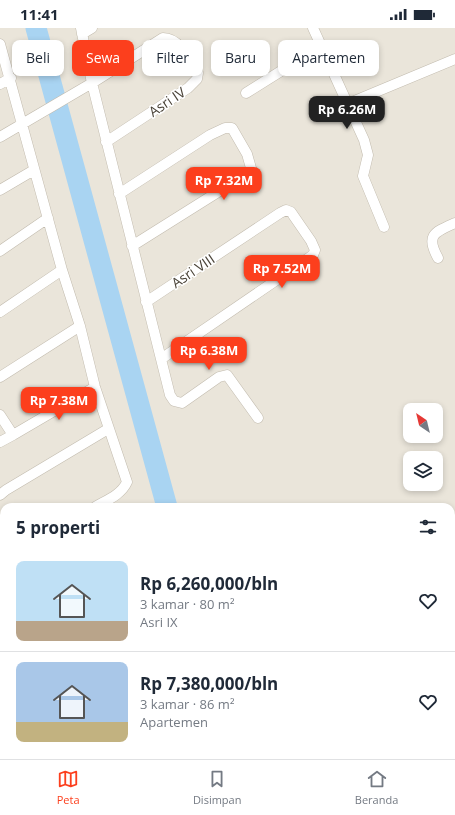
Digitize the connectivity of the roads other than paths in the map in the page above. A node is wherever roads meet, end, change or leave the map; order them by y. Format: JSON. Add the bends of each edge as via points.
{"nodes":[{"id":1,"x":92,"y":28,"type":"edge"},
{"id":2,"x":313,"y":28,"type":"edge"},
{"id":3,"x":81,"y":31,"type":"edge"},
{"id":4,"x":318,"y":40,"type":"edge"},
{"id":5,"x":0,"y":44,"type":"edge"},
{"id":6,"x":455,"y":59,"type":"edge"},
{"id":7,"x":278,"y":73,"type":"edge"},
{"id":8,"x":334,"y":76,"type":"edge"},
{"id":9,"x":10,"y":78,"type":"junction"},
{"id":10,"x":92,"y":83,"type":"junction"},
{"id":11,"x":0,"y":84,"type":"edge"},
{"id":12,"x":246,"y":93,"type":"dead end"},
{"id":13,"x":347,"y":104,"type":"junction"},
{"id":14,"x":21,"y":124,"type":"junction"},
{"id":15,"x":0,"y":137,"type":"edge"},
{"id":16,"x":106,"y":142,"type":"junction"},
{"id":17,"x":34,"y":170,"type":"junction"},
{"id":18,"x":0,"y":190,"type":"edge"},
{"id":19,"x":119,"y":194,"type":"junction"},
{"id":20,"x":48,"y":218,"type":"junction"},
{"id":21,"x":455,"y":223,"type":"edge"},
{"id":22,"x":384,"y":227,"type":"dead end"},
{"id":23,"x":132,"y":246,"type":"junction"},
{"id":24,"x":0,"y":251,"type":"edge"},
{"id":25,"x":438,"y":258,"type":"dead end"},
{"id":26,"x":62,"y":270,"type":"junction"},
{"id":27,"x":146,"y":302,"type":"junction"},
{"id":28,"x":0,"y":312,"type":"edge"},
{"id":29,"x":80,"y":326,"type":"junction"},
{"id":30,"x":160,"y":359,"type":"junction"},
{"id":31,"x":0,"y":377,"type":"edge"},
{"id":32,"x":95,"y":388,"type":"junction"},
{"id":33,"x":0,"y":415,"type":"edge"},
{"id":34,"x":258,"y":418,"type":"dead end"},
{"id":35,"x":108,"y":429,"type":"junction"},
{"id":36,"x":13,"y":435,"type":"junction"},
{"id":37,"x":0,"y":442,"type":"edge"},
{"id":38,"x":0,"y":495,"type":"edge"},
{"id":39,"x":103,"y":503,"type":"edge"}],
"edges":[{"from":1,"to":3,"type":"street"},
{"from":2,"to":4,"type":"street"},
{"from":3,"to":10,"type":"street"},
{"from":5,"to":9,"type":"street"},
{"from":6,"to":13,"type":"street"},
{"from":7,"to":12,"type":"street"},
{"from":8,"to":13,"type":"street"},
{"from":9,"to":11,"type":"street"},
{"from":9,"to":14,"type":"street"},
{"from":10,"to":14,"type":"street"},
{"from":10,"to":16,"type":"street"},
{"from":10,"to":16,"type":"street","name":"Asri IV","via":[[163,38],[177,42],[198,73],[197,79],[188,88]]},
{"from":13,"to":22,"type":"street","via":[[364,140],[368,155],[364,181]]},
{"from":14,"to":15,"type":"street"},
{"from":14,"to":17,"type":"street"},
{"from":16,"to":19,"type":"street"},
{"from":17,"to":18,"type":"street"},
{"from":17,"to":20,"type":"street"},
{"from":19,"to":23,"type":"street"},
{"from":19,"to":23,"type":"street","via":[[224,128],[232,128],[247,154],[251,168],[244,175]]},
{"from":20,"to":24,"type":"street"},
{"from":20,"to":26,"type":"street"},
{"from":21,"to":25,"type":"street","via":[[438,230],[432,236],[431,247]]},
{"from":23,"to":27,"type":"street"},
{"from":26,"to":28,"type":"street"},
{"from":26,"to":29,"type":"street"},
{"from":27,"to":30,"type":"street"},
{"from":27,"to":30,"type":"street","name":"Asri VIII","via":[[286,210],[291,212],[315,250],[313,255]]},
{"from":29,"to":31,"type":"street"},
{"from":29,"to":32,"type":"street"},
{"from":30,"to":34,"type":"street","via":[[174,401],[182,403],[219,377],[226,375]]},
{"from":32,"to":35,"type":"street"},
{"from":32,"to":36,"type":"street"},
{"from":33,"to":36,"type":"street"},
{"from":35,"to":38,"type":"street"},
{"from":35,"to":39,"type":"street","via":[[127,482],[124,489]]},
{"from":36,"to":37,"type":"street"}]}
